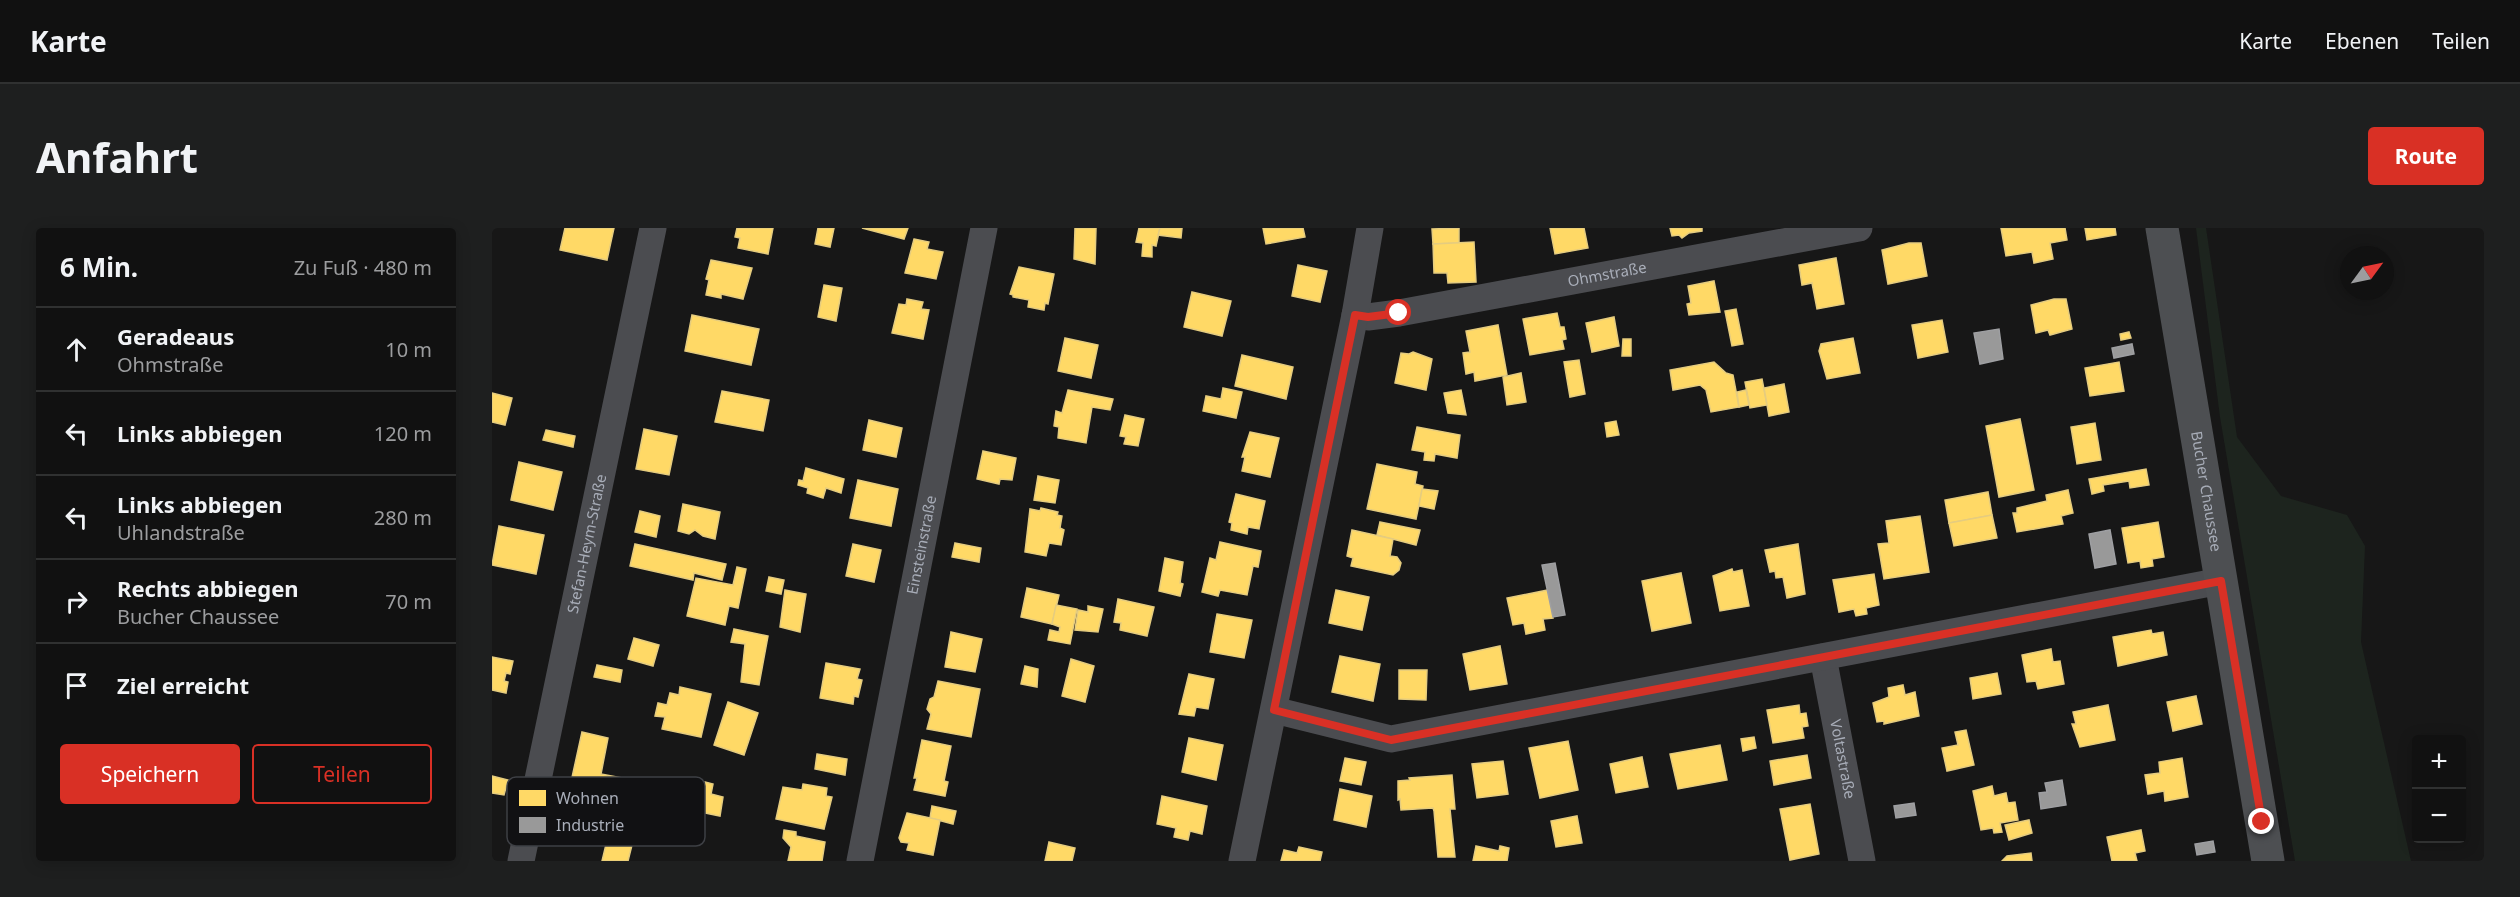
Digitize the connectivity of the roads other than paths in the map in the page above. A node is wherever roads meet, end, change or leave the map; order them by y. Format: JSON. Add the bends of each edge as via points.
{"nodes":[{"id":1,"x":654,"y":228,"type":"edge"},
{"id":2,"x":984,"y":228,"type":"edge"},
{"id":3,"x":1370,"y":228,"type":"edge"},
{"id":4,"x":1859,"y":228,"type":"edge"},
{"id":5,"x":2162,"y":228,"type":"edge"},
{"id":6,"x":1355,"y":315,"type":"junction"},
{"id":7,"x":2221,"y":581,"type":"junction"},
{"id":8,"x":1823,"y":657,"type":"junction"},
{"id":9,"x":1274,"y":710,"type":"junction"},
{"id":10,"x":539,"y":777,"type":"edge"},
{"id":11,"x":524,"y":846,"type":"edge"},
{"id":12,"x":521,"y":861,"type":"edge"},
{"id":13,"x":860,"y":861,"type":"edge"},
{"id":14,"x":1242,"y":861,"type":"edge"},
{"id":15,"x":1862,"y":861,"type":"edge"},
{"id":16,"x":2268,"y":861,"type":"edge"}],
"edges":[{"from":1,"to":10,"type":"street","name":"Stefan-Heym-Straße"},
{"from":2,"to":13,"type":"street","name":"Einsteinstraße"},
{"from":3,"to":6,"type":"street"},
{"from":4,"to":6,"type":"street","name":"Ohmstraße","via":[[1399,313]]},
{"from":5,"to":7,"type":"main road","name":"Bucher Chaussee"},
{"from":6,"to":9,"type":"street"},
{"from":7,"to":8,"type":"street"},
{"from":7,"to":16,"type":"main road","name":"Bucher Chaussee"},
{"from":8,"to":9,"type":"street","via":[[1391,740]]},
{"from":8,"to":15,"type":"street","name":"Voltastraße"},
{"from":9,"to":14,"type":"street"},
{"from":11,"to":12,"type":"street","name":"Stefan-Heym-Straße"}]}
